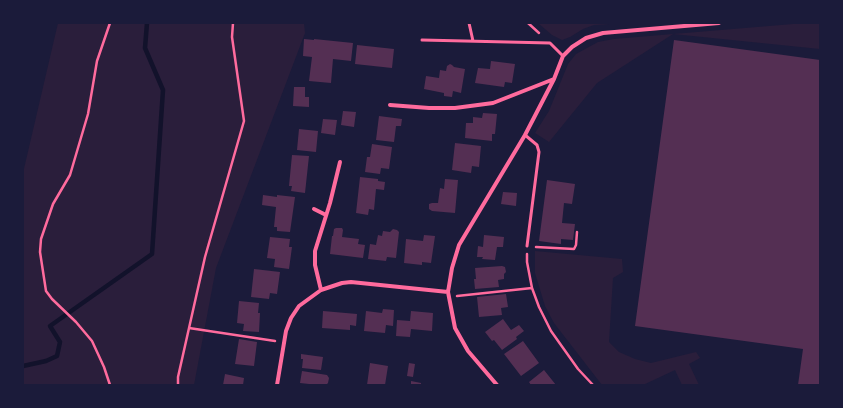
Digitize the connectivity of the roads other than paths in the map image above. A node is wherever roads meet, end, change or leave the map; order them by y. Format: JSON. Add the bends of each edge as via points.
{"nodes":[{"id":1,"x":469,"y":23,"type":"edge"},
{"id":2,"x":661,"y":23,"type":"edge"},
{"id":3,"x":719,"y":23,"type":"edge"},
{"id":4,"x":662,"y":28,"type":"junction"},
{"id":5,"x":422,"y":40,"type":"dead end"},
{"id":6,"x":472,"y":41,"type":"junction"},
{"id":7,"x":564,"y":56,"type":"junction"},
{"id":8,"x":554,"y":79,"type":"junction"},
{"id":9,"x":390,"y":105,"type":"dead end"},
{"id":10,"x":525,"y":135,"type":"junction"},
{"id":11,"x":340,"y":162,"type":"dead end"},
{"id":12,"x":314,"y":209,"type":"dead end"},
{"id":13,"x":326,"y":215,"type":"junction"},
{"id":14,"x":527,"y":246,"type":"road end"},
{"id":15,"x":321,"y":290,"type":"junction"},
{"id":16,"x":448,"y":295,"type":"junction"},
{"id":17,"x":277,"y":385,"type":"edge"},
{"id":18,"x":496,"y":385,"type":"edge"}],
"edges":[{"from":1,"to":6,"type":"lane"},
{"from":2,"to":4,"type":"lane"},
{"from":3,"to":4,"type":"street"},
{"from":4,"to":7,"type":"street","via":[[603,33],[586,38]]},
{"from":5,"to":6,"type":"lane"},
{"from":6,"to":7,"type":"lane","via":[[550,43]]},
{"from":7,"to":8,"type":"street"},
{"from":8,"to":9,"type":"street","via":[[493,103],[455,108]]},
{"from":8,"to":10,"type":"street"},
{"from":10,"to":14,"type":"lane","via":[[538,145],[539,152]]},
{"from":10,"to":16,"type":"street","via":[[459,246],[452,268]]},
{"from":11,"to":13,"type":"street"},
{"from":12,"to":13,"type":"street"},
{"from":13,"to":15,"type":"street","via":[[315,251],[315,265]]},
{"from":15,"to":16,"type":"street","via":[[351,282]]},
{"from":15,"to":17,"type":"street","via":[[299,306],[291,318],[283,342]]},
{"from":16,"to":18,"type":"street","via":[[455,328],[468,351]]}]}
